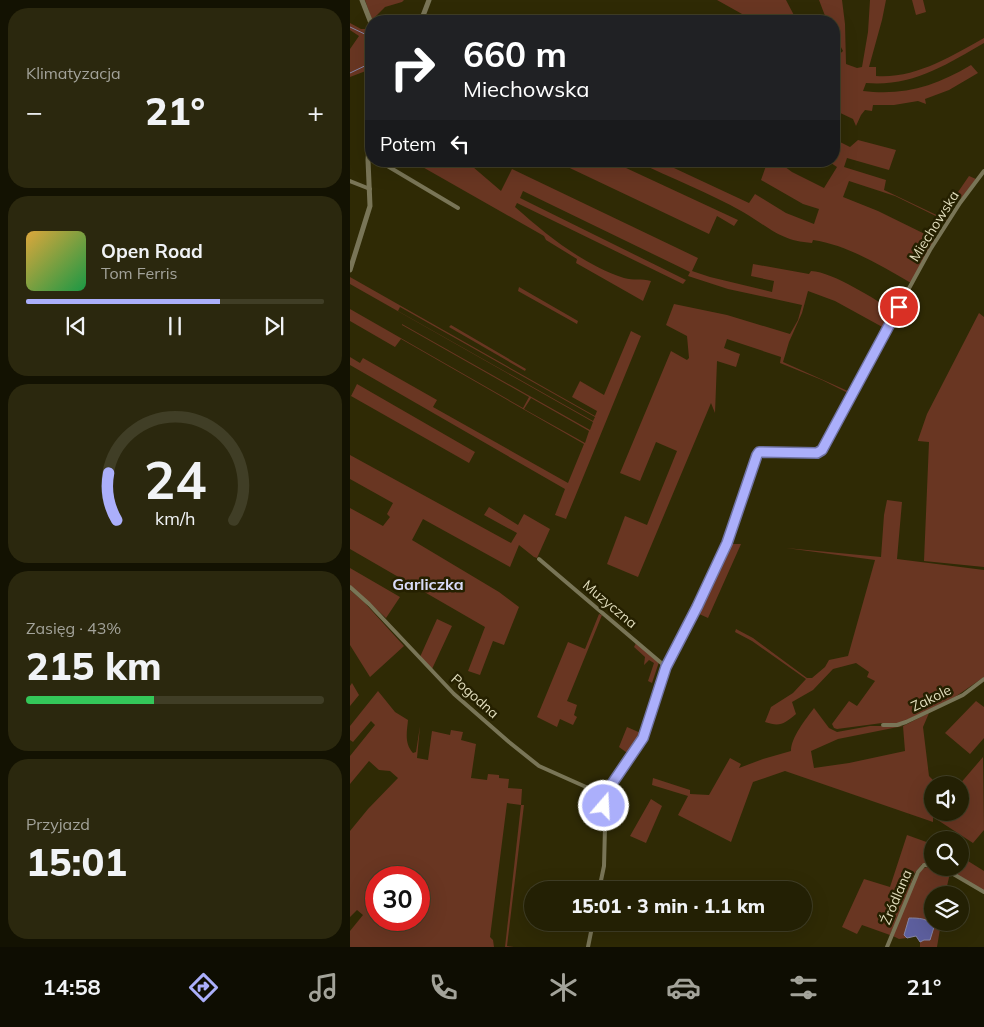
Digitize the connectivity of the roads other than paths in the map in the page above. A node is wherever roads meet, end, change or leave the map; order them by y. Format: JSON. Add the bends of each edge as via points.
{"nodes":[{"id":1,"x":362,"y":0,"type":"edge"},
{"id":2,"x":429,"y":0,"type":"edge"},
{"id":3,"x":368,"y":15,"type":"edge"},
{"id":4,"x":423,"y":15,"type":"edge"},
{"id":5,"x":370,"y":167,"type":"edge"},
{"id":6,"x":389,"y":167,"type":"edge"},
{"id":7,"x":984,"y":171,"type":"edge"},
{"id":8,"x":350,"y":181,"type":"edge"},
{"id":9,"x":370,"y":189,"type":"junction"},
{"id":10,"x":458,"y":208,"type":"dead end"},
{"id":11,"x":350,"y":270,"type":"edge"},
{"id":12,"x":539,"y":559,"type":"dead end"},
{"id":13,"x":350,"y":587,"type":"edge"},
{"id":14,"x":666,"y":667,"type":"junction"},
{"id":15,"x":984,"y":679,"type":"edge"},
{"id":16,"x":883,"y":725,"type":"dead end"},
{"id":17,"x":603,"y":797,"type":"junction"},
{"id":18,"x":924,"y":865,"type":"edge"},
{"id":19,"x":957,"y":876,"type":"edge"},
{"id":20,"x":601,"y":881,"type":"edge"},
{"id":21,"x":984,"y":892,"type":"edge"},
{"id":22,"x":591,"y":931,"type":"edge"},
{"id":23,"x":588,"y":947,"type":"edge"},
{"id":24,"x":887,"y":947,"type":"edge"}],
"edges":[{"from":1,"to":3,"type":"street"},
{"from":2,"to":4,"type":"street"},
{"from":5,"to":9,"type":"street"},
{"from":6,"to":10,"type":"street"},
{"from":7,"to":14,"type":"street","name":"Miechowska","via":[[930,250],[824,447],[817,453],[759,452],[727,543]]},
{"from":8,"to":9,"type":"street"},
{"from":9,"to":11,"type":"street","via":[[368,216]]},
{"from":12,"to":14,"type":"street","name":"Muzyczna"},
{"from":13,"to":17,"type":"street","name":"Pogodna","via":[[446,686],[509,742],[539,766]]},
{"from":14,"to":17,"type":"street","via":[[643,738]]},
{"from":15,"to":16,"type":"street","name":"Zakole","via":[[963,695],[906,722]]},
{"from":17,"to":20,"type":"street","via":[[605,827]]},
{"from":18,"to":24,"type":"street","name":"Źródlana","via":[[915,878]]},
{"from":19,"to":21,"type":"street"},
{"from":22,"to":23,"type":"street"}]}
